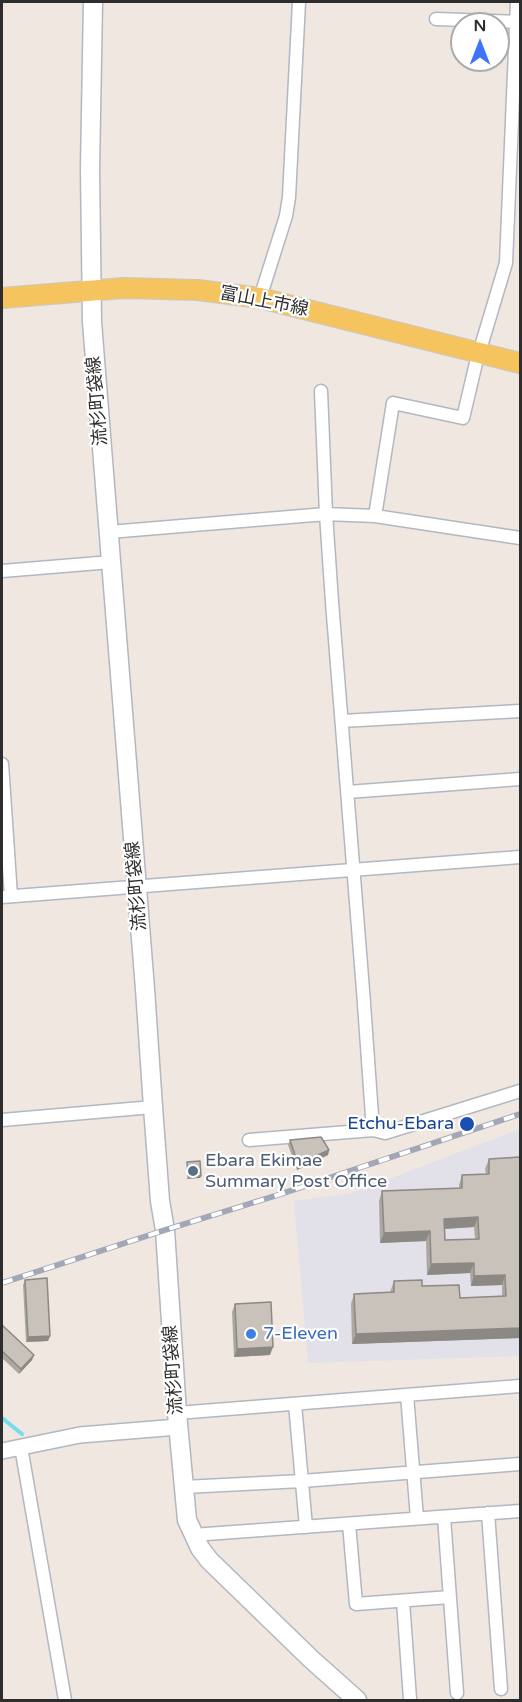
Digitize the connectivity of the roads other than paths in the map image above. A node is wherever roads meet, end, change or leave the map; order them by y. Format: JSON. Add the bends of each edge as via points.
{"nodes":[{"id":1,"x":93,"y":2,"type":"edge"},
{"id":2,"x":299,"y":2,"type":"edge"},
{"id":3,"x":517,"y":2,"type":"edge"},
{"id":4,"x":436,"y":19,"type":"dead end"},
{"id":5,"x":518,"y":22,"type":"edge"},
{"id":6,"x":518,"y":55,"type":"edge"},
{"id":7,"x":91,"y":290,"type":"junction"},
{"id":8,"x":2,"y":298,"type":"edge"},
{"id":9,"x":260,"y":298,"type":"junction"},
{"id":10,"x":480,"y":352,"type":"junction"},
{"id":11,"x":520,"y":363,"type":"edge"},
{"id":12,"x":321,"y":391,"type":"dead end"},
{"id":13,"x":326,"y":514,"type":"junction"},
{"id":14,"x":375,"y":516,"type":"junction"},
{"id":15,"x":109,"y":532,"type":"junction"},
{"id":16,"x":520,"y":538,"type":"edge"},
{"id":17,"x":111,"y":562,"type":"junction"},
{"id":18,"x":2,"y":571,"type":"edge"},
{"id":19,"x":520,"y":711,"type":"edge"},
{"id":20,"x":342,"y":722,"type":"junction"},
{"id":21,"x":2,"y":764,"type":"edge"},
{"id":22,"x":520,"y":779,"type":"edge"},
{"id":23,"x":348,"y":792,"type":"junction"},
{"id":24,"x":520,"y":857,"type":"edge"},
{"id":25,"x":354,"y":871,"type":"junction"},
{"id":26,"x":137,"y":887,"type":"junction"},
{"id":27,"x":6,"y":897,"type":"edge"},
{"id":28,"x":520,"y":1091,"type":"edge"},
{"id":29,"x":153,"y":1107,"type":"junction"},
{"id":30,"x":2,"y":1120,"type":"edge"},
{"id":31,"x":373,"y":1130,"type":"junction"},
{"id":32,"x":249,"y":1140,"type":"dead end"},
{"id":33,"x":520,"y":1386,"type":"edge"},
{"id":34,"x":520,"y":1393,"type":"edge"},
{"id":35,"x":407,"y":1395,"type":"junction"},
{"id":36,"x":295,"y":1404,"type":"junction"},
{"id":37,"x":178,"y":1420,"type":"junction"},
{"id":38,"x":21,"y":1447,"type":"junction"},
{"id":39,"x":2,"y":1451,"type":"edge"},
{"id":40,"x":520,"y":1464,"type":"edge"},
{"id":41,"x":413,"y":1472,"type":"junction"},
{"id":42,"x":302,"y":1481,"type":"junction"},
{"id":43,"x":184,"y":1487,"type":"junction"},
{"id":44,"x":520,"y":1511,"type":"edge"},
{"id":45,"x":488,"y":1513,"type":"junction"},
{"id":46,"x":444,"y":1517,"type":"junction"},
{"id":47,"x":417,"y":1518,"type":"junction"},
{"id":48,"x":349,"y":1524,"type":"junction"},
{"id":49,"x":306,"y":1527,"type":"junction"},
{"id":50,"x":193,"y":1535,"type":"junction"},
{"id":51,"x":450,"y":1597,"type":"junction"},
{"id":52,"x":403,"y":1601,"type":"junction"},
{"id":53,"x":501,"y":1689,"type":"dead end"},
{"id":54,"x":457,"y":1693,"type":"dead end"},
{"id":55,"x":410,"y":1699,"type":"dead end"},
{"id":56,"x":65,"y":1701,"type":"edge"},
{"id":57,"x":357,"y":1701,"type":"edge"}],
"edges":[{"from":1,"to":7,"type":"main road","name":"流杉町袋線"},
{"from":2,"to":9,"type":"street","via":[[290,197]]},
{"from":3,"to":5,"type":"street"},
{"from":4,"to":5,"type":"street"},
{"from":5,"to":6,"type":"street"},
{"from":6,"to":10,"type":"street","via":[[506,263]]},
{"from":7,"to":8,"type":"main road","name":"富山上市線"},
{"from":7,"to":9,"type":"main road","name":"富山上市線","via":[[198,290]]},
{"from":7,"to":15,"type":"main road","name":"流杉町袋線"},
{"from":9,"to":10,"type":"main road","name":"富山上市線"},
{"from":10,"to":11,"type":"main road","name":"富山上市線"},
{"from":10,"to":14,"type":"street","via":[[463,418],[393,403]]},
{"from":12,"to":13,"type":"street"},
{"from":13,"to":14,"type":"street"},
{"from":13,"to":15,"type":"street"},
{"from":13,"to":20,"type":"street"},
{"from":14,"to":16,"type":"street"},
{"from":15,"to":17,"type":"main road","name":"流杉町袋線"},
{"from":17,"to":18,"type":"street"},
{"from":17,"to":26,"type":"main road","name":"流杉町袋線"},
{"from":19,"to":20,"type":"street"},
{"from":20,"to":23,"type":"street"},
{"from":21,"to":27,"type":"street"},
{"from":22,"to":23,"type":"street"},
{"from":23,"to":25,"type":"street"},
{"from":24,"to":25,"type":"street"},
{"from":25,"to":26,"type":"street"},
{"from":25,"to":31,"type":"street"},
{"from":26,"to":27,"type":"street"},
{"from":26,"to":29,"type":"main road","name":"流杉町袋線"},
{"from":28,"to":31,"type":"street","via":[[385,1133]]},
{"from":29,"to":30,"type":"street"},
{"from":29,"to":37,"type":"main road","name":"流杉町袋線"},
{"from":31,"to":32,"type":"street"},
{"from":33,"to":34,"type":"street"},
{"from":33,"to":35,"type":"street"},
{"from":35,"to":36,"type":"street"},
{"from":35,"to":41,"type":"street"},
{"from":36,"to":37,"type":"street"},
{"from":36,"to":42,"type":"street"},
{"from":37,"to":38,"type":"street"},
{"from":37,"to":43,"type":"main road","name":"流杉町袋線"},
{"from":38,"to":39,"type":"street"},
{"from":38,"to":56,"type":"street"},
{"from":40,"to":41,"type":"street"},
{"from":41,"to":42,"type":"street"},
{"from":41,"to":47,"type":"street"},
{"from":42,"to":43,"type":"street"},
{"from":42,"to":49,"type":"street"},
{"from":43,"to":50,"type":"main road","name":"流杉町袋線","via":[[187,1520]]},
{"from":44,"to":45,"type":"street"},
{"from":45,"to":46,"type":"street"},
{"from":45,"to":53,"type":"street"},
{"from":46,"to":47,"type":"street"},
{"from":46,"to":51,"type":"street"},
{"from":47,"to":48,"type":"street"},
{"from":48,"to":49,"type":"street"},
{"from":48,"to":52,"type":"street","via":[[356,1604]]},
{"from":49,"to":50,"type":"street"},
{"from":50,"to":57,"type":"main road","name":"流杉町袋線","via":[[209,1560]]},
{"from":51,"to":52,"type":"street"},
{"from":51,"to":54,"type":"street"},
{"from":52,"to":55,"type":"street"}]}
